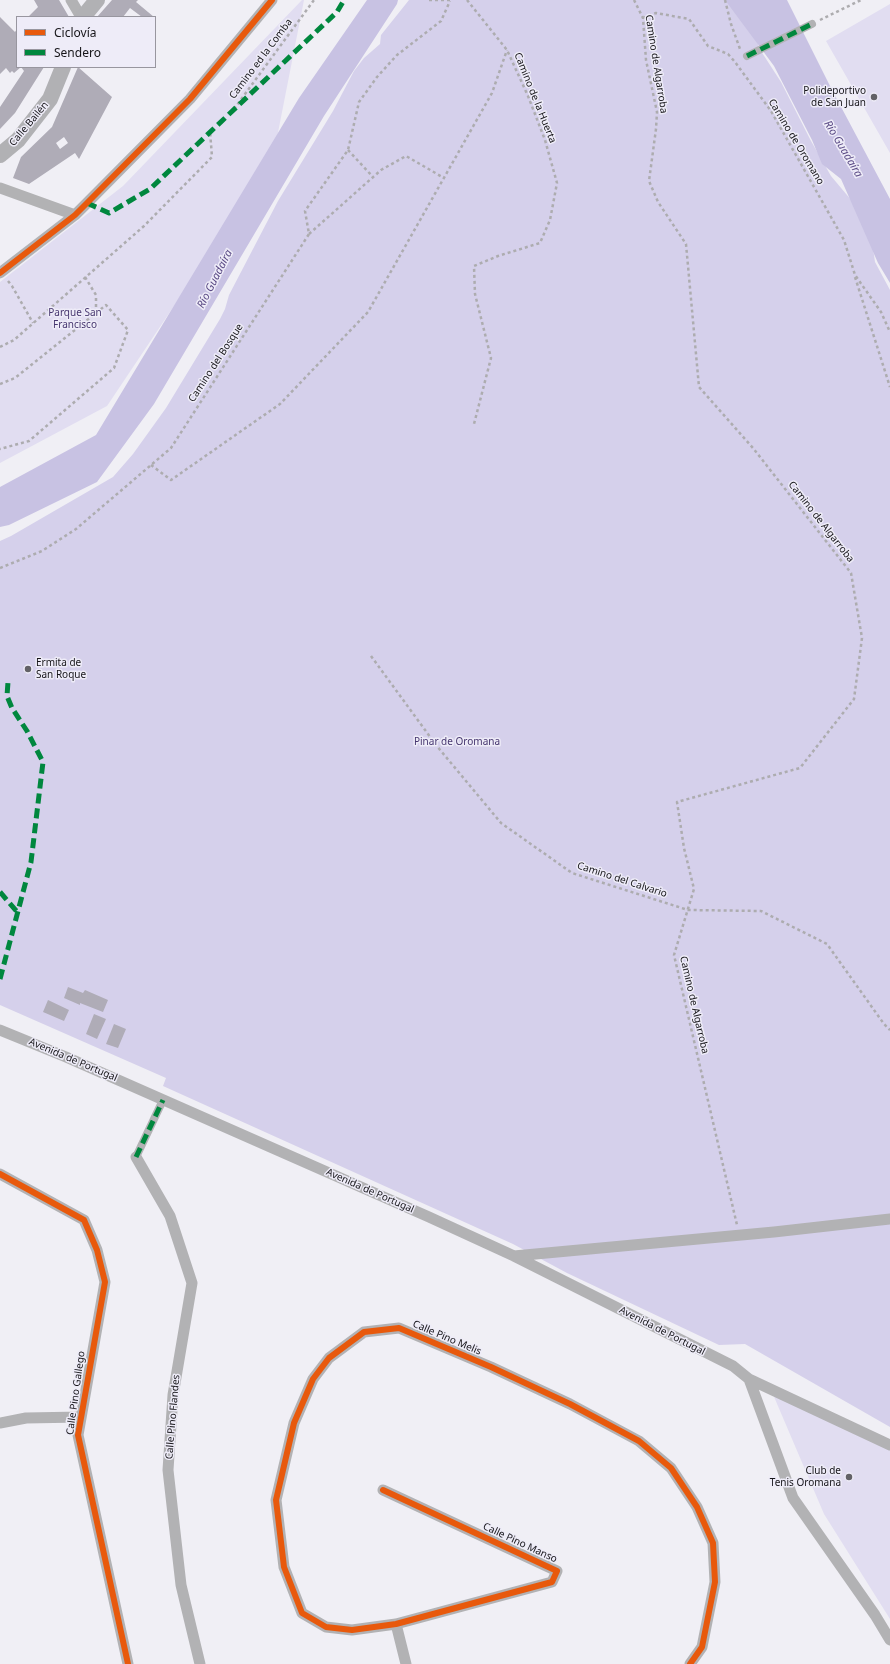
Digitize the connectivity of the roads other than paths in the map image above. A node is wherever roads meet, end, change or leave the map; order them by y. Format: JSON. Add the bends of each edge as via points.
{"nodes":[{"id":1,"x":72,"y":0,"type":"edge"},
{"id":2,"x":97,"y":0,"type":"edge"},
{"id":3,"x":272,"y":0,"type":"edge"},
{"id":4,"x":81,"y":16,"type":"edge"},
{"id":5,"x":83,"y":16,"type":"edge"},
{"id":6,"x":812,"y":24,"type":"road end"},
{"id":7,"x":744,"y":54,"type":"road end"},
{"id":8,"x":63,"y":68,"type":"edge"},
{"id":9,"x":0,"y":155,"type":"edge"},
{"id":10,"x":0,"y":188,"type":"edge"},
{"id":11,"x":75,"y":215,"type":"junction"},
{"id":12,"x":0,"y":274,"type":"edge"},
{"id":13,"x":0,"y":1030,"type":"edge"},
{"id":14,"x":163,"y":1100,"type":"junction"},
{"id":15,"x":136,"y":1157,"type":"joint"},
{"id":16,"x":0,"y":1174,"type":"edge"},
{"id":17,"x":890,"y":1219,"type":"edge"},
{"id":18,"x":514,"y":1256,"type":"junction"},
{"id":19,"x":750,"y":1379,"type":"junction"},
{"id":20,"x":81,"y":1417,"type":"junction"},
{"id":21,"x":0,"y":1423,"type":"edge"},
{"id":22,"x":890,"y":1445,"type":"edge"},
{"id":23,"x":383,"y":1490,"type":"dead end"},
{"id":24,"x":396,"y":1624,"type":"junction"},
{"id":25,"x":890,"y":1640,"type":"edge"},
{"id":26,"x":128,"y":1664,"type":"edge"},
{"id":27,"x":200,"y":1664,"type":"edge"},
{"id":28,"x":406,"y":1664,"type":"edge"},
{"id":29,"x":690,"y":1664,"type":"edge"}],
"edges":[{"from":1,"to":4,"type":"street"},
{"from":2,"to":5,"type":"main road"},
{"from":3,"to":11,"type":"street","via":[[190,99]]},
{"from":6,"to":7,"type":"street"},
{"from":8,"to":9,"type":"main road","name":"Calle Bailén","via":[[50,99],[18,140]]},
{"from":10,"to":11,"type":"street"},
{"from":11,"to":12,"type":"street"},
{"from":13,"to":14,"type":"street","name":"Avenida de Portugal"},
{"from":14,"to":15,"type":"street"},
{"from":14,"to":18,"type":"street","name":"Avenida de Portugal"},
{"from":15,"to":27,"type":"street","name":"Calle Pino Flandes","via":[[170,1216],[192,1283],[173,1395],[168,1470],[181,1585]]},
{"from":16,"to":20,"type":"street","name":"Calle Pino Gallego","via":[[84,1220],[97,1250],[105,1282]]},
{"from":17,"to":18,"type":"street"},
{"from":18,"to":19,"type":"street","name":"Avenida de Portugal","via":[[733,1366]]},
{"from":19,"to":22,"type":"street","name":"Avenida de Portugal"},
{"from":19,"to":25,"type":"street","via":[[793,1498]]},
{"from":20,"to":21,"type":"street","via":[[26,1418]]},
{"from":20,"to":26,"type":"street","name":"Calle Pino Gallego","via":[[78,1436]]},
{"from":23,"to":24,"type":"street","name":"Calle Pino Manso","via":[[557,1571],[552,1582]]},
{"from":24,"to":28,"type":"street"},
{"from":24,"to":29,"type":"street","name":"Calle Pino Melis","via":[[352,1630],[326,1627],[302,1613],[284,1567],[276,1500],[294,1423],[313,1379],[329,1358],[364,1332],[399,1328],[570,1404],[639,1441],[671,1468],[697,1507],[713,1542],[715,1582],[702,1647]]}]}
